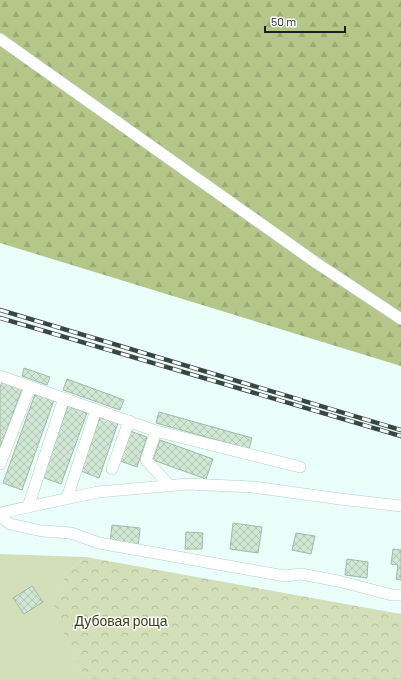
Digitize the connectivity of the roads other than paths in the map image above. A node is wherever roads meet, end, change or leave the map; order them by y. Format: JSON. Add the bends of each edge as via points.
{"nodes":[{"id":1,"x":0,"y":39,"type":"edge"},
{"id":2,"x":401,"y":320,"type":"edge"},
{"id":3,"x":0,"y":376,"type":"edge"},
{"id":4,"x":30,"y":387,"type":"junction"},
{"id":5,"x":64,"y":398,"type":"junction"},
{"id":6,"x":96,"y":410,"type":"junction"},
{"id":7,"x":129,"y":421,"type":"junction"},
{"id":8,"x":156,"y":431,"type":"junction"},
{"id":9,"x":0,"y":464,"type":"edge"},
{"id":10,"x":300,"y":467,"type":"dead end"},
{"id":11,"x":112,"y":469,"type":"dead end"},
{"id":12,"x":170,"y":486,"type":"junction"},
{"id":13,"x":67,"y":498,"type":"junction"},
{"id":14,"x":401,"y":506,"type":"edge"},
{"id":15,"x":28,"y":507,"type":"junction"},
{"id":16,"x":0,"y":513,"type":"edge"},
{"id":17,"x":0,"y":516,"type":"edge"},
{"id":18,"x":401,"y":595,"type":"edge"}],
"edges":[{"from":1,"to":2,"type":"street"},
{"from":3,"to":4,"type":"street"},
{"from":4,"to":5,"type":"street"},
{"from":4,"to":9,"type":"street"},
{"from":5,"to":6,"type":"street"},
{"from":5,"to":15,"type":"street"},
{"from":6,"to":7,"type":"street"},
{"from":6,"to":13,"type":"street"},
{"from":7,"to":8,"type":"street"},
{"from":7,"to":11,"type":"street"},
{"from":8,"to":10,"type":"street"},
{"from":8,"to":12,"type":"street","via":[[146,460]]},
{"from":12,"to":13,"type":"street","via":[[98,492]]},
{"from":12,"to":14,"type":"street","via":[[253,486]]},
{"from":13,"to":15,"type":"street"},
{"from":15,"to":16,"type":"street"},
{"from":17,"to":18,"type":"street","via":[[10,524],[71,533],[99,543],[285,576],[300,574]]}]}
